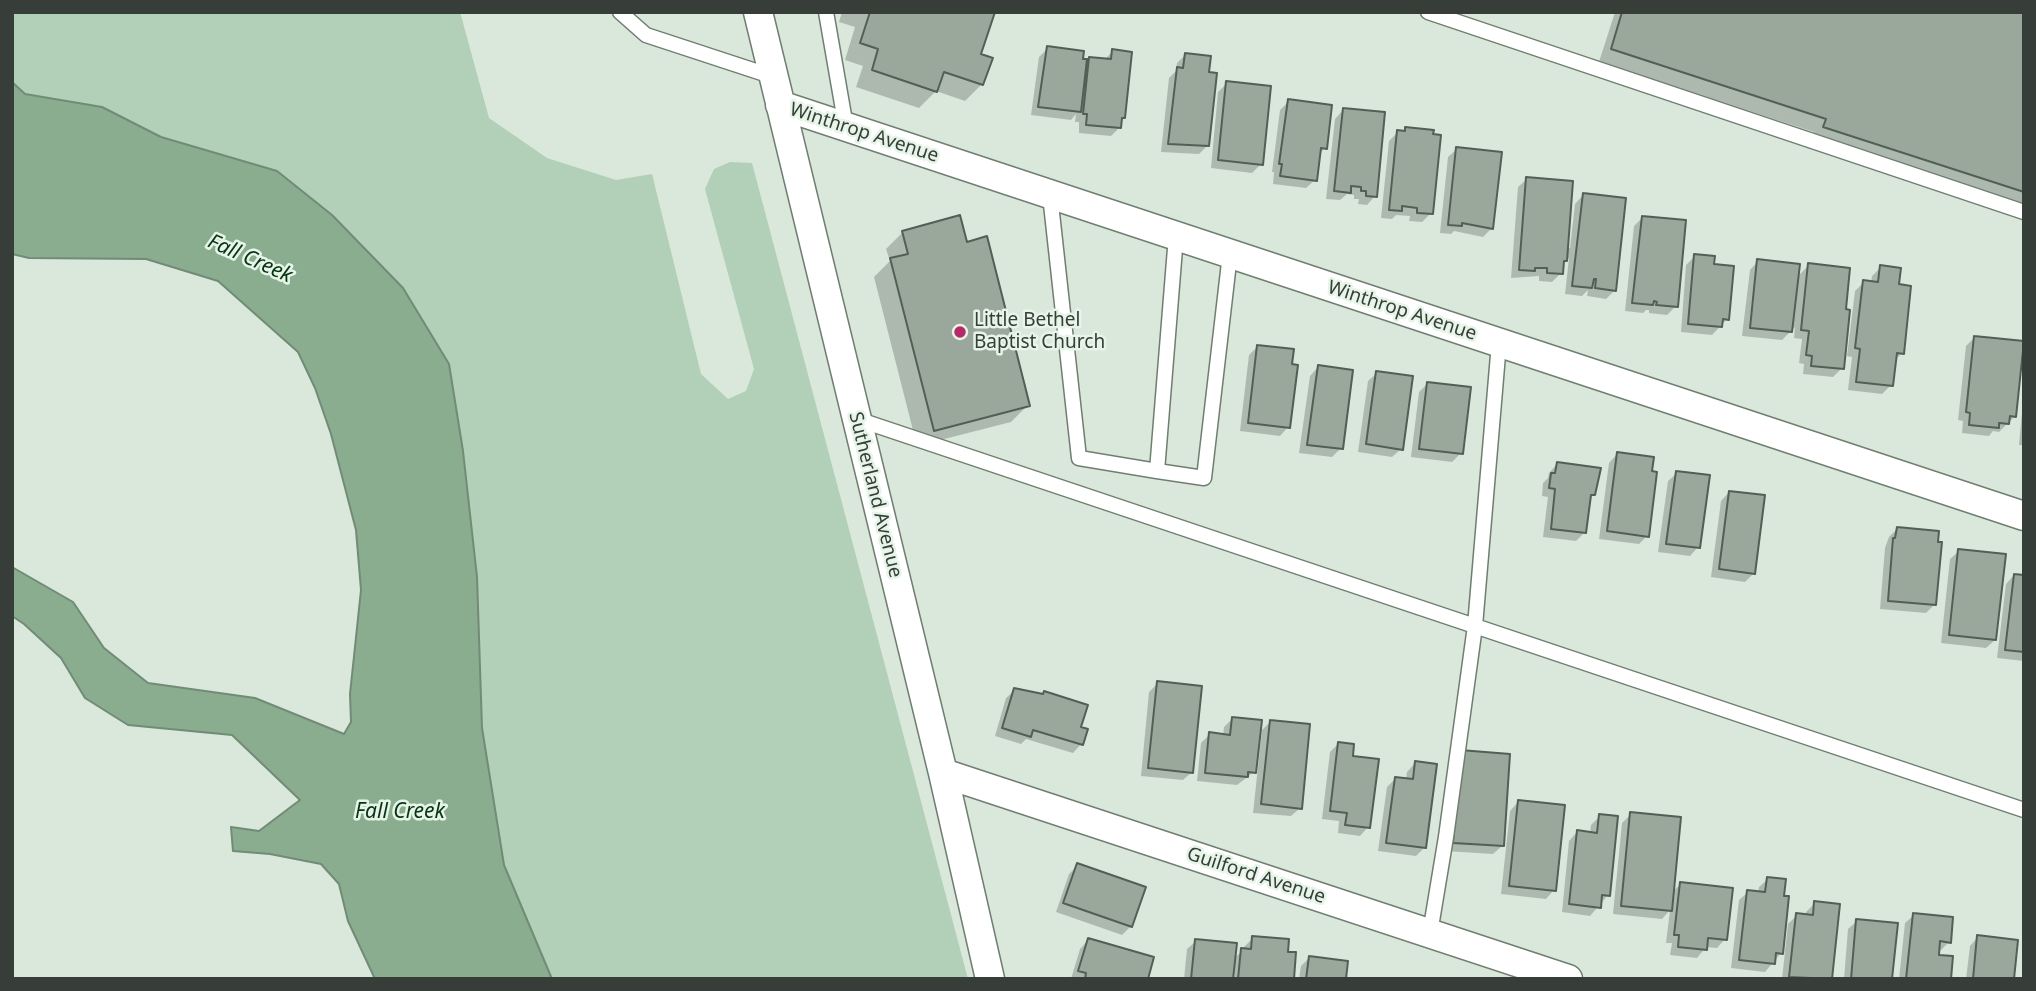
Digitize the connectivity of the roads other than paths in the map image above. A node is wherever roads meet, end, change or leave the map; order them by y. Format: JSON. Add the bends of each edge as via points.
{"nodes":[{"id":1,"x":620,"y":12,"type":"edge"},
{"id":2,"x":758,"y":12,"type":"edge"},
{"id":3,"x":826,"y":12,"type":"edge"},
{"id":4,"x":1428,"y":12,"type":"edge"},
{"id":5,"x":774,"y":77,"type":"junction"},
{"id":6,"x":780,"y":105,"type":"junction"},
{"id":7,"x":846,"y":127,"type":"junction"},
{"id":8,"x":1050,"y":195,"type":"junction"},
{"id":9,"x":2024,"y":212,"type":"edge"},
{"id":10,"x":1176,"y":236,"type":"junction"},
{"id":11,"x":1230,"y":254,"type":"junction"},
{"id":12,"x":1499,"y":343,"type":"junction"},
{"id":13,"x":856,"y":418,"type":"junction"},
{"id":14,"x":1157,"y":471,"type":"junction"},
{"id":15,"x":2024,"y":516,"type":"edge"},
{"id":16,"x":1475,"y":626,"type":"junction"},
{"id":17,"x":943,"y":773,"type":"junction"},
{"id":18,"x":2024,"y":810,"type":"edge"},
{"id":19,"x":1430,"y":933,"type":"junction"},
{"id":20,"x":990,"y":979,"type":"edge"},
{"id":21,"x":1568,"y":979,"type":"edge"}],
"edges":[{"from":1,"to":5,"type":"lane","via":[[646,34]]},
{"from":2,"to":5,"type":"street","name":"Sutherland Avenue"},
{"from":3,"to":7,"type":"lane"},
{"from":4,"to":9,"type":"lane"},
{"from":5,"to":6,"type":"street","name":"Sutherland Avenue"},
{"from":6,"to":7,"type":"street","name":"Winthrop Avenue"},
{"from":6,"to":13,"type":"street","name":"Sutherland Avenue"},
{"from":7,"to":8,"type":"street","name":"Winthrop Avenue"},
{"from":8,"to":10,"type":"street","name":"Winthrop Avenue"},
{"from":8,"to":14,"type":"lane","via":[[1079,458]]},
{"from":10,"to":11,"type":"street","name":"Winthrop Avenue"},
{"from":10,"to":14,"type":"lane"},
{"from":11,"to":12,"type":"street","name":"Winthrop Avenue"},
{"from":11,"to":14,"type":"lane","via":[[1205,478]]},
{"from":12,"to":15,"type":"street","name":"Winthrop Avenue"},
{"from":12,"to":16,"type":"lane"},
{"from":13,"to":16,"type":"lane"},
{"from":13,"to":17,"type":"street","name":"Sutherland Avenue"},
{"from":16,"to":18,"type":"lane"},
{"from":16,"to":19,"type":"lane"},
{"from":17,"to":19,"type":"street","name":"Guilford Avenue"},
{"from":17,"to":20,"type":"street","name":"Sutherland Avenue"},
{"from":19,"to":21,"type":"street","name":"Guilford Avenue"}]}
